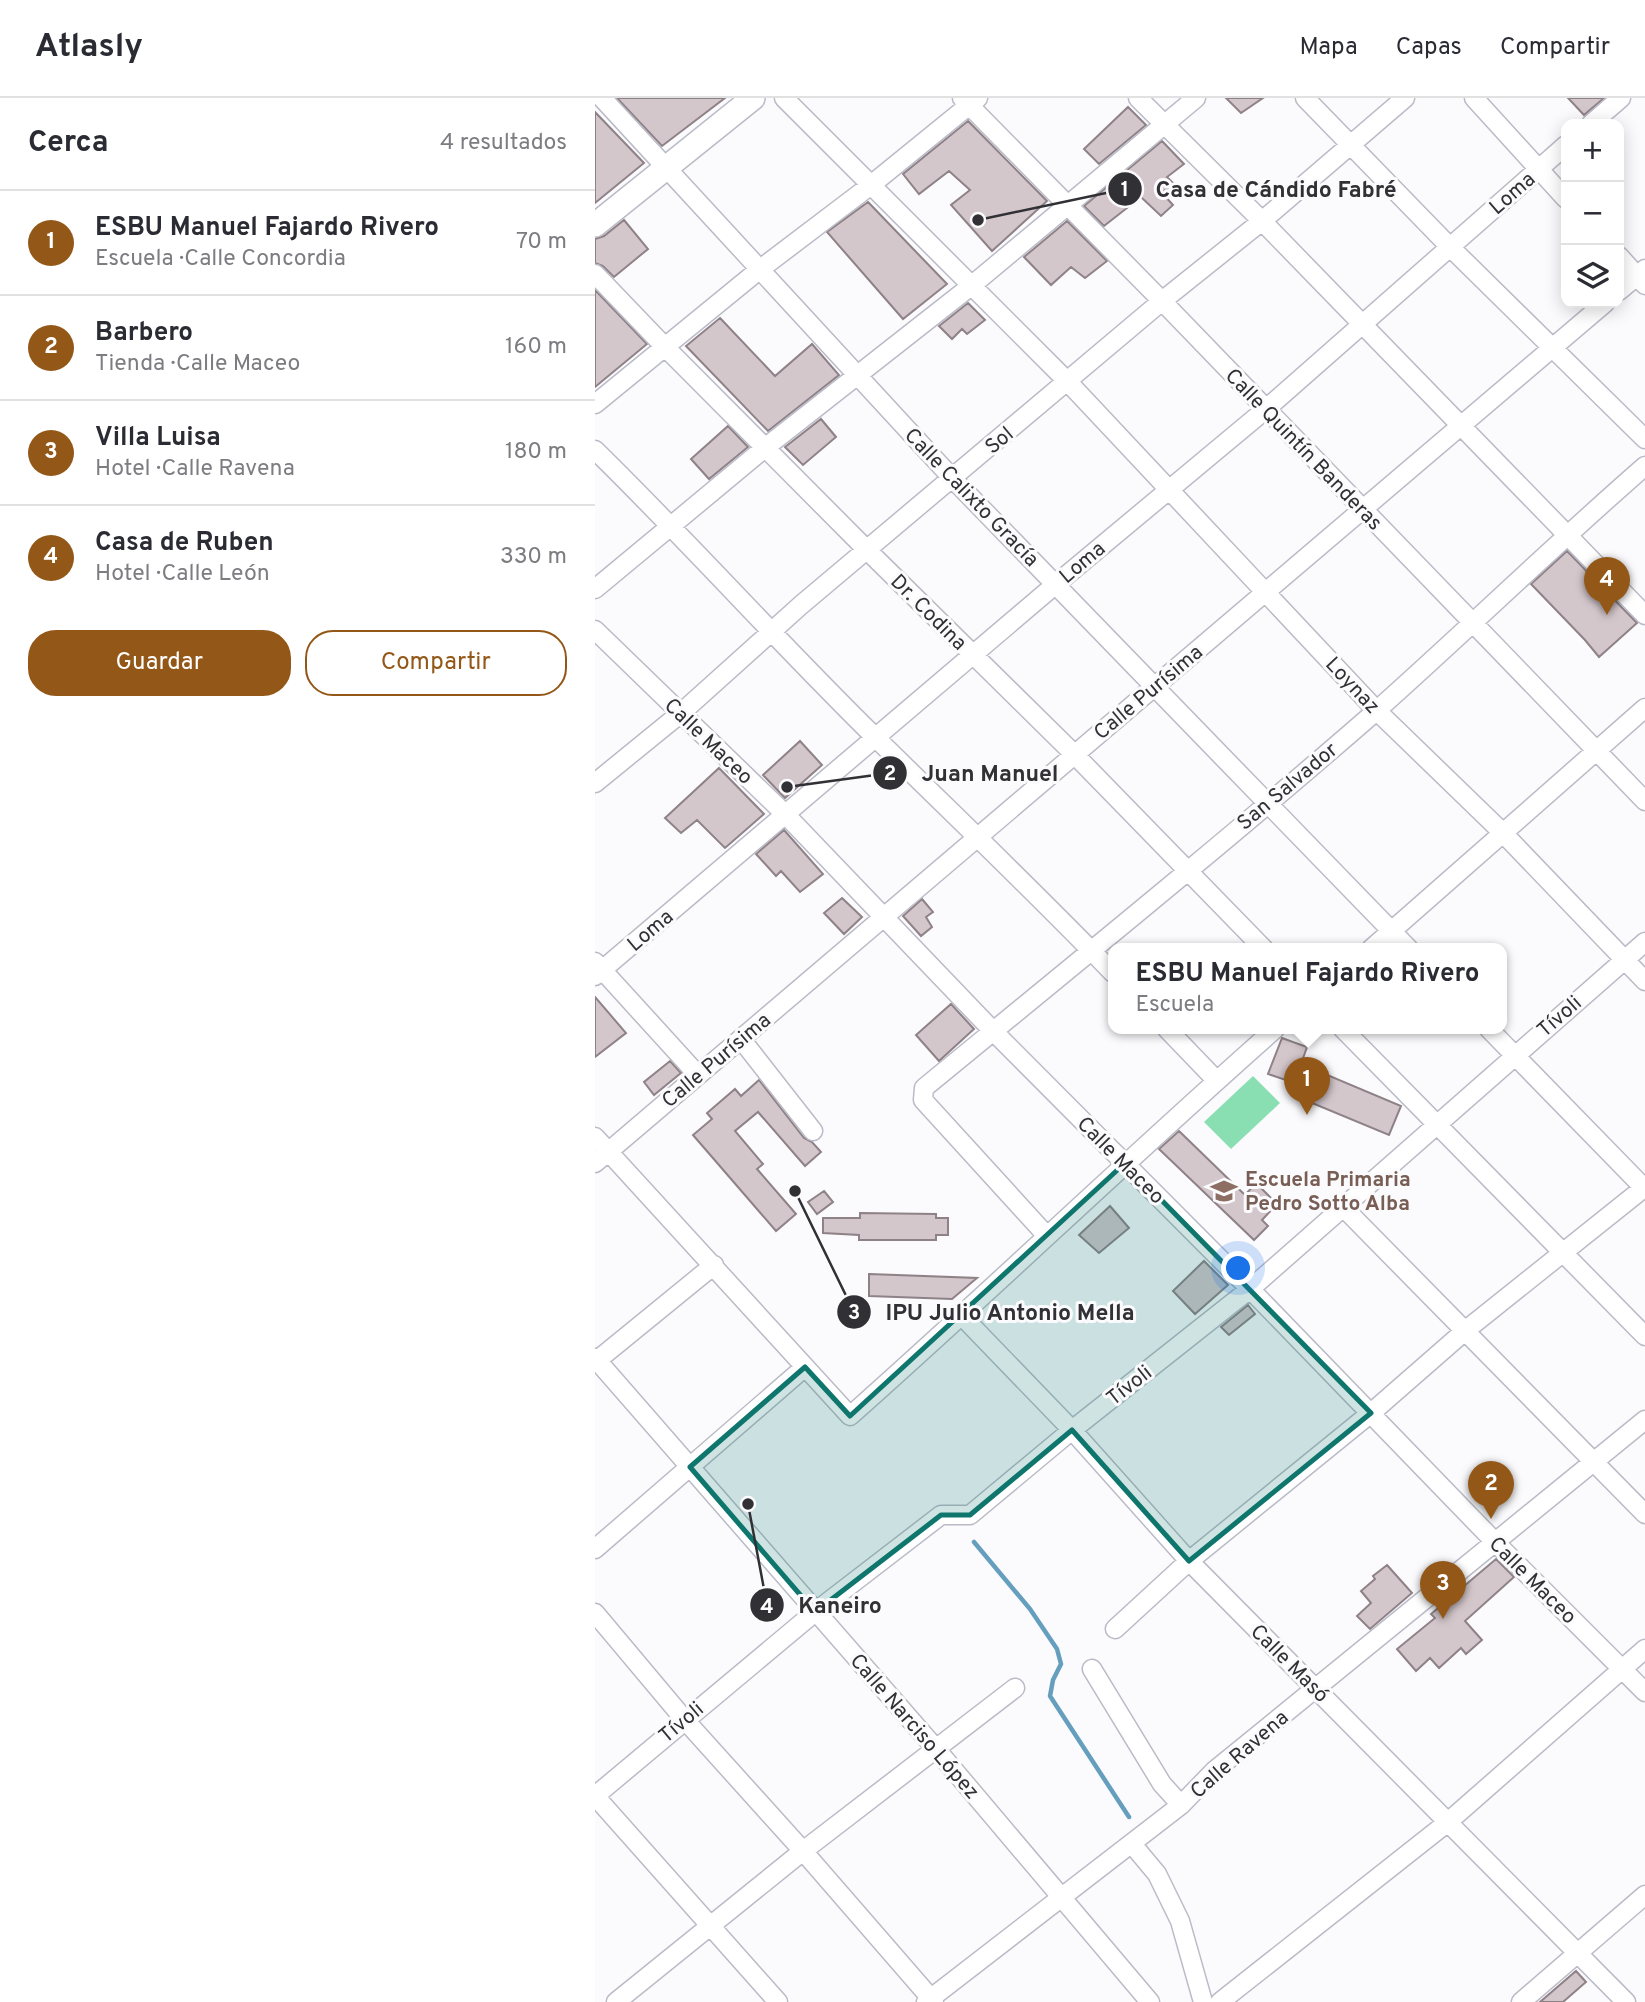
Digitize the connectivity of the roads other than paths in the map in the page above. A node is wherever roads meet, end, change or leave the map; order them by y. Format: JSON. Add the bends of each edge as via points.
{"nodes":[{"id":1,"x":602,"y":98,"type":"edge"},
{"id":2,"x":753,"y":98,"type":"edge"},
{"id":3,"x":784,"y":98,"type":"edge"},
{"id":4,"x":1138,"y":98,"type":"edge"},
{"id":5,"x":1196,"y":98,"type":"edge"},
{"id":6,"x":1305,"y":98,"type":"edge"},
{"id":7,"x":1405,"y":98,"type":"edge"},
{"id":8,"x":1474,"y":98,"type":"edge"},
{"id":9,"x":1621,"y":98,"type":"edge"},
{"id":10,"x":970,"y":100,"type":"edge"},
{"id":11,"x":1597,"y":119,"type":"edge"},
{"id":12,"x":1164,"y":125,"type":"junction"},
{"id":13,"x":1350,"y":144,"type":"junction"},
{"id":14,"x":1561,"y":149,"type":"edge"},
{"id":15,"x":666,"y":167,"type":"junction"},
{"id":16,"x":1539,"y":169,"type":"junction"},
{"id":17,"x":871,"y":185,"type":"junction"},
{"id":18,"x":1561,"y":193,"type":"edge"},
{"id":19,"x":1068,"y":205,"type":"junction"},
{"id":20,"x":1262,"y":221,"type":"junction"},
{"id":21,"x":595,"y":225,"type":"edge"},
{"id":22,"x":1449,"y":246,"type":"junction"},
{"id":23,"x":1624,"y":261,"type":"edge"},
{"id":24,"x":759,"y":270,"type":"junction"},
{"id":25,"x":595,"y":274,"type":"edge"},
{"id":26,"x":1642,"y":277,"type":"edge"},
{"id":27,"x":971,"y":286,"type":"junction"},
{"id":28,"x":1624,"y":289,"type":"edge"},
{"id":29,"x":1162,"y":301,"type":"junction"},
{"id":30,"x":1599,"y":308,"type":"edge"},
{"id":31,"x":1361,"y":324,"type":"junction"},
{"id":32,"x":665,"y":347,"type":"junction"},
{"id":33,"x":1553,"y":347,"type":"junction"},
{"id":34,"x":858,"y":375,"type":"junction"},
{"id":35,"x":1067,"y":382,"type":"junction"},
{"id":36,"x":595,"y":404,"type":"edge"},
{"id":37,"x":1266,"y":409,"type":"junction"},
{"id":38,"x":1460,"y":426,"type":"junction"},
{"id":39,"x":1645,"y":439,"type":"edge"},
{"id":40,"x":766,"y":447,"type":"junction"},
{"id":41,"x":595,"y":450,"type":"edge"},
{"id":42,"x":1645,"y":466,"type":"edge"},
{"id":43,"x":953,"y":479,"type":"junction"},
{"id":44,"x":1169,"y":490,"type":"junction"},
{"id":45,"x":1362,"y":509,"type":"junction"},
{"id":46,"x":672,"y":525,"type":"junction"},
{"id":47,"x":1566,"y":534,"type":"junction"},
{"id":48,"x":867,"y":550,"type":"junction"},
{"id":49,"x":1056,"y":584,"type":"junction"},
{"id":50,"x":595,"y":589,"type":"edge"},
{"id":51,"x":1266,"y":592,"type":"junction"},
{"id":52,"x":1645,"y":615,"type":"edge"},
{"id":53,"x":1472,"y":622,"type":"junction"},
{"id":54,"x":595,"y":629,"type":"edge"},
{"id":55,"x":772,"y":632,"type":"junction"},
{"id":56,"x":973,"y":655,"type":"junction"},
{"id":57,"x":1154,"y":688,"type":"junction"},
{"id":58,"x":1645,"y":708,"type":"edge"},
{"id":59,"x":1376,"y":710,"type":"junction"},
{"id":60,"x":681,"y":713,"type":"junction"},
{"id":61,"x":876,"y":738,"type":"junction"},
{"id":62,"x":1595,"y":751,"type":"junction"},
{"id":63,"x":1074,"y":754,"type":"junction"},
{"id":64,"x":595,"y":783,"type":"edge"},
{"id":65,"x":1645,"y":801,"type":"edge"},
{"id":66,"x":1267,"y":804,"type":"junction"},
{"id":67,"x":786,"y":815,"type":"junction"},
{"id":68,"x":1502,"y":832,"type":"junction"},
{"id":69,"x":979,"y":837,"type":"junction"},
{"id":70,"x":1186,"y":870,"type":"junction"},
{"id":71,"x":885,"y":917,"type":"junction"},
{"id":72,"x":1392,"y":931,"type":"junction"},
{"id":73,"x":1258,"y":943,"type":"edge"},
{"id":74,"x":1378,"y":943,"type":"edge"},
{"id":75,"x":1403,"y":943,"type":"edge"},
{"id":76,"x":1645,"y":943,"type":"edge"},
{"id":77,"x":1092,"y":951,"type":"junction"},
{"id":78,"x":1624,"y":960,"type":"junction"},
{"id":79,"x":1108,"y":968,"type":"edge"},
{"id":80,"x":597,"y":970,"type":"edge"},
{"id":81,"x":1645,"y":981,"type":"edge"},
{"id":82,"x":993,"y":1031,"type":"junction"},
{"id":83,"x":1172,"y":1034,"type":"edge"},
{"id":84,"x":1269,"y":1034,"type":"edge"},
{"id":85,"x":1348,"y":1034,"type":"edge"},
{"id":86,"x":1494,"y":1034,"type":"edge"},
{"id":87,"x":741,"y":1039,"type":"junction"},
{"id":88,"x":1515,"y":1056,"type":"junction"},
{"id":89,"x":697,"y":1074,"type":"junction"},
{"id":90,"x":1217,"y":1081,"type":"junction"},
{"id":91,"x":1438,"y":1125,"type":"junction"},
{"id":92,"x":813,"y":1131,"type":"dead end"},
{"id":93,"x":595,"y":1137,"type":"edge"},
{"id":94,"x":609,"y":1152,"type":"junction"},
{"id":95,"x":595,"y":1163,"type":"edge"},
{"id":96,"x":1125,"y":1163,"type":"junction"},
{"id":97,"x":1645,"y":1188,"type":"edge"},
{"id":98,"x":1344,"y":1208,"type":"junction"},
{"id":99,"x":1047,"y":1236,"type":"junction"},
{"id":100,"x":1564,"y":1252,"type":"junction"},
{"id":101,"x":714,"y":1265,"type":"junction"},
{"id":102,"x":1250,"y":1289,"type":"junction"},
{"id":103,"x":962,"y":1316,"type":"junction"},
{"id":104,"x":1466,"y":1330,"type":"junction"},
{"id":105,"x":1645,"y":1336,"type":"edge"},
{"id":106,"x":596,"y":1360,"type":"edge"},
{"id":107,"x":805,"y":1367,"type":"junction"},
{"id":108,"x":1371,"y":1413,"type":"junction"},
{"id":109,"x":1645,"y":1420,"type":"edge"},
{"id":110,"x":1072,"y":1430,"type":"junction"},
{"id":111,"x":1593,"y":1463,"type":"junction"},
{"id":112,"x":690,"y":1467,"type":"junction"},
{"id":113,"x":1645,"y":1514,"type":"edge"},
{"id":114,"x":1495,"y":1542,"type":"junction"},
{"id":115,"x":595,"y":1549,"type":"edge"},
{"id":116,"x":1189,"y":1561,"type":"junction"},
{"id":117,"x":815,"y":1612,"type":"junction"},
{"id":118,"x":595,"y":1613,"type":"edge"},
{"id":119,"x":1115,"y":1629,"type":"dead end"},
{"id":120,"x":1645,"y":1649,"type":"edge"},
{"id":121,"x":1092,"y":1668,"type":"dead end"},
{"id":122,"x":1622,"y":1668,"type":"junction"},
{"id":123,"x":1015,"y":1688,"type":"dead end"},
{"id":124,"x":1316,"y":1689,"type":"junction"},
{"id":125,"x":1645,"y":1692,"type":"edge"},
{"id":126,"x":684,"y":1719,"type":"junction"},
{"id":127,"x":936,"y":1749,"type":"junction"},
{"id":128,"x":595,"y":1796,"type":"edge"},
{"id":129,"x":1181,"y":1805,"type":"junction"},
{"id":130,"x":1448,"y":1822,"type":"junction"},
{"id":131,"x":1132,"y":1844,"type":"junction"},
{"id":132,"x":803,"y":1851,"type":"junction"},
{"id":133,"x":1062,"y":1895,"type":"junction"},
{"id":134,"x":1645,"y":1895,"type":"edge"},
{"id":135,"x":712,"y":1925,"type":"junction"},
{"id":136,"x":1577,"y":1954,"type":"junction"},
{"id":137,"x":930,"y":2001,"type":"edge"},
{"id":138,"x":616,"y":2002,"type":"edge"},
{"id":139,"x":778,"y":2002,"type":"edge"},
{"id":140,"x":1150,"y":2002,"type":"edge"},
{"id":141,"x":1202,"y":2002,"type":"edge"},
{"id":142,"x":1220,"y":2002,"type":"edge"},
{"id":143,"x":1521,"y":2002,"type":"edge"},
{"id":144,"x":1626,"y":2002,"type":"edge"}],
"edges":[{"from":1,"to":15,"type":"street","name":"Calle Calixto Gracía"},
{"from":2,"to":15,"type":"main road"},
{"from":3,"to":17,"type":"street","name":"Loynaz"},
{"from":4,"to":12,"type":"street"},
{"from":5,"to":12,"type":"street"},
{"from":6,"to":13,"type":"street"},
{"from":7,"to":13,"type":"street","name":"Sol"},
{"from":8,"to":16,"type":"street"},
{"from":9,"to":11,"type":"street"},
{"from":10,"to":17,"type":"street"},
{"from":10,"to":19,"type":"street","name":"Calle Quintín Banderas"},
{"from":12,"to":19,"type":"street"},
{"from":12,"to":20,"type":"street"},
{"from":13,"to":20,"type":"street","name":"Sol"},
{"from":13,"to":22,"type":"street"},
{"from":14,"to":16,"type":"street","name":"Loma"},
{"from":15,"to":21,"type":"main road"},
{"from":15,"to":24,"type":"street","name":"Calle Calixto Gracía"},
{"from":16,"to":18,"type":"street"},
{"from":16,"to":22,"type":"street","name":"Loma"},
{"from":17,"to":24,"type":"street"},
{"from":17,"to":27,"type":"street","name":"Loynaz"},
{"from":19,"to":27,"type":"street"},
{"from":19,"to":29,"type":"street","name":"Calle Quintín Banderas"},
{"from":20,"to":29,"type":"street","name":"Sol"},
{"from":20,"to":31,"type":"street"},
{"from":22,"to":31,"type":"street","name":"Loma"},
{"from":22,"to":33,"type":"street"},
{"from":23,"to":26,"type":"street"},
{"from":24,"to":32,"type":"street"},
{"from":24,"to":34,"type":"street","name":"Calle Calixto Gracía"},
{"from":25,"to":32,"type":"street","name":"Dr. Codina"},
{"from":26,"to":28,"type":"street"},
{"from":27,"to":34,"type":"street"},
{"from":27,"to":35,"type":"street","name":"Loynaz"},
{"from":29,"to":35,"type":"street","name":"Sol"},
{"from":29,"to":37,"type":"street","name":"Calle Quintín Banderas"},
{"from":30,"to":33,"type":"street","name":"Calle Purísima"},
{"from":31,"to":37,"type":"street","name":"Loma"},
{"from":31,"to":38,"type":"street"},
{"from":32,"to":36,"type":"street"},
{"from":32,"to":40,"type":"street","name":"Dr. Codina"},
{"from":33,"to":38,"type":"street","name":"Calle Purísima"},
{"from":33,"to":39,"type":"street"},
{"from":34,"to":40,"type":"street"},
{"from":34,"to":43,"type":"street","name":"Calle Calixto Gracía"},
{"from":35,"to":43,"type":"street","name":"Sol"},
{"from":35,"to":44,"type":"street","name":"Loynaz"},
{"from":37,"to":44,"type":"street","name":"Loma"},
{"from":37,"to":45,"type":"street","name":"Calle Quintín Banderas"},
{"from":38,"to":45,"type":"street","name":"Calle Purísima"},
{"from":38,"to":47,"type":"street"},
{"from":40,"to":46,"type":"street"},
{"from":40,"to":48,"type":"street","name":"Dr. Codina"},
{"from":41,"to":46,"type":"street"},
{"from":42,"to":47,"type":"street","name":"San Salvador"},
{"from":43,"to":48,"type":"street","name":"Sol"},
{"from":43,"to":49,"type":"street","name":"Calle Calixto Gracía"},
{"from":44,"to":49,"type":"street","name":"Loma"},
{"from":44,"to":51,"type":"street","name":"Loynaz"},
{"from":45,"to":51,"type":"street","name":"Calle Purísima"},
{"from":45,"to":53,"type":"street","name":"Calle Quintín Banderas"},
{"from":46,"to":50,"type":"street"},
{"from":46,"to":55,"type":"street"},
{"from":47,"to":52,"type":"street"},
{"from":47,"to":53,"type":"street","name":"San Salvador"},
{"from":48,"to":55,"type":"street","name":"Sol"},
{"from":48,"to":56,"type":"street","name":"Dr. Codina"},
{"from":49,"to":56,"type":"street","name":"Loma"},
{"from":49,"to":57,"type":"street","name":"Calle Calixto Gracía"},
{"from":51,"to":57,"type":"street","name":"Calle Purísima"},
{"from":51,"to":59,"type":"street","name":"Loynaz"},
{"from":53,"to":59,"type":"street","name":"San Salvador"},
{"from":53,"to":62,"type":"street","name":"Calle Quintín Banderas"},
{"from":54,"to":60,"type":"street","name":"Calle Maceo"},
{"from":55,"to":60,"type":"street","name":"Sol"},
{"from":55,"to":61,"type":"street"},
{"from":56,"to":61,"type":"street","name":"Loma"},
{"from":56,"to":63,"type":"street","name":"Dr. Codina"},
{"from":57,"to":63,"type":"street","name":"Calle Purísima"},
{"from":57,"to":66,"type":"street","name":"Calle Calixto Gracía"},
{"from":58,"to":62,"type":"street"},
{"from":59,"to":66,"type":"street","name":"San Salvador"},
{"from":59,"to":68,"type":"street","name":"Loynaz"},
{"from":60,"to":64,"type":"street","name":"Sol"},
{"from":60,"to":67,"type":"street","name":"Calle Maceo"},
{"from":61,"to":67,"type":"street","name":"Loma"},
{"from":61,"to":69,"type":"street"},
{"from":62,"to":65,"type":"street","name":"Calle Quintín Banderas"},
{"from":62,"to":68,"type":"street"},
{"from":63,"to":69,"type":"street","name":"Calle Purísima"},
{"from":63,"to":70,"type":"street","name":"Dr. Codina"},
{"from":66,"to":70,"type":"street","name":"San Salvador"},
{"from":66,"to":72,"type":"street","name":"Calle Calixto Gracía"},
{"from":67,"to":71,"type":"street","name":"Calle Maceo"},
{"from":67,"to":80,"type":"street","name":"Loma"},
{"from":68,"to":72,"type":"street"},
{"from":68,"to":78,"type":"street","name":"Loynaz"},
{"from":69,"to":71,"type":"street","name":"Calle Purísima"},
{"from":69,"to":77,"type":"street"},
{"from":70,"to":73,"type":"street","name":"Dr. Codina"},
{"from":70,"to":77,"type":"street","name":"San Salvador"},
{"from":71,"to":82,"type":"street","name":"Calle Maceo"},
{"from":71,"to":87,"type":"street","name":"Calle Purísima"},
{"from":72,"to":74,"type":"street"},
{"from":72,"to":75,"type":"street","name":"Calle Calixto Gracía"},
{"from":76,"to":78,"type":"street","name":"Tívoli"},
{"from":77,"to":79,"type":"street"},
{"from":77,"to":82,"type":"street","name":"San Salvador"},
{"from":78,"to":81,"type":"street","name":"Loynaz"},
{"from":78,"to":88,"type":"street","name":"Tívoli"},
{"from":80,"to":89,"type":"street"},
{"from":82,"to":96,"type":"street","name":"Calle Maceo"},
{"from":82,"to":99,"type":"street","name":"San Salvador","via":[[924,1088],[923,1100]]},
{"from":83,"to":90,"type":"street"},
{"from":84,"to":90,"type":"street"},
{"from":85,"to":91,"type":"street"},
{"from":86,"to":88,"type":"street"},
{"from":87,"to":89,"type":"street","name":"Calle Purísima"},
{"from":87,"to":92,"type":"street"},
{"from":88,"to":91,"type":"street","name":"Tívoli"},
{"from":88,"to":97,"type":"street"},
{"from":89,"to":94,"type":"street","name":"Calle Purísima"},
{"from":90,"to":96,"type":"street"},
{"from":91,"to":98,"type":"street","name":"Tívoli"},
{"from":91,"to":100,"type":"street"},
{"from":93,"to":94,"type":"street"},
{"from":94,"to":95,"type":"street","name":"Calle Purísima"},
{"from":94,"to":101,"type":"street"},
{"from":96,"to":99,"type":"street"},
{"from":96,"to":102,"type":"street","name":"Calle Maceo"},
{"from":97,"to":100,"type":"street"},
{"from":98,"to":102,"type":"street","name":"Tívoli"},
{"from":98,"to":104,"type":"street"},
{"from":99,"to":103,"type":"street"},
{"from":100,"to":104,"type":"street"},
{"from":100,"to":105,"type":"street"},
{"from":101,"to":106,"type":"street"},
{"from":101,"to":107,"type":"street"},
{"from":102,"to":108,"type":"street","name":"Calle Maceo"},
{"from":102,"to":110,"type":"street","name":"Tívoli"},
{"from":103,"to":107,"type":"street","via":[[850,1416]]},
{"from":103,"to":110,"type":"street","name":"Calle Masó"},
{"from":104,"to":108,"type":"street"},
{"from":104,"to":111,"type":"street"},
{"from":106,"to":112,"type":"street","name":"Calle Narciso López"},
{"from":107,"to":112,"type":"street"},
{"from":108,"to":114,"type":"street","name":"Calle Maceo"},
{"from":108,"to":116,"type":"street"},
{"from":109,"to":111,"type":"street","name":"Calle Ravena"},
{"from":110,"to":116,"type":"street","name":"Calle Masó"},
{"from":110,"to":117,"type":"street","name":"Tívoli","via":[[971,1516],[941,1515]]},
{"from":111,"to":113,"type":"street"},
{"from":111,"to":114,"type":"street","name":"Calle Ravena"},
{"from":112,"to":115,"type":"street"},
{"from":112,"to":117,"type":"street","name":"Calle Narciso López"},
{"from":114,"to":122,"type":"street","name":"Calle Maceo"},
{"from":114,"to":124,"type":"street","name":"Calle Ravena"},
{"from":116,"to":119,"type":"street"},
{"from":116,"to":124,"type":"street","name":"Calle Masó"},
{"from":117,"to":126,"type":"street","name":"Tívoli"},
{"from":117,"to":127,"type":"street","name":"Calle Narciso López"},
{"from":118,"to":126,"type":"street"},
{"from":120,"to":122,"type":"street"},
{"from":121,"to":129,"type":"street","via":[[1162,1784]]},
{"from":122,"to":125,"type":"street","name":"Calle Maceo"},
{"from":122,"to":130,"type":"street"},
{"from":123,"to":127,"type":"street"},
{"from":124,"to":129,"type":"street","name":"Calle Ravena","via":[[1215,1771]]},
{"from":124,"to":130,"type":"street","name":"Calle Masó"},
{"from":126,"to":128,"type":"street","name":"Tívoli"},
{"from":126,"to":132,"type":"street"},
{"from":127,"to":132,"type":"street"},
{"from":127,"to":133,"type":"street","name":"Calle Narciso López"},
{"from":128,"to":135,"type":"street"},
{"from":129,"to":131,"type":"street","name":"Calle Ravena"},
{"from":130,"to":136,"type":"street","name":"Calle Masó"},
{"from":130,"to":142,"type":"street"},
{"from":131,"to":133,"type":"street","name":"Calle Ravena"},
{"from":131,"to":141,"type":"street","via":[[1157,1874],[1180,1921]]},
{"from":132,"to":135,"type":"street"},
{"from":132,"to":137,"type":"street"},
{"from":133,"to":137,"type":"street","name":"Calle Ravena"},
{"from":133,"to":140,"type":"street","name":"Calle Narciso López"},
{"from":134,"to":136,"type":"street"},
{"from":135,"to":138,"type":"street"},
{"from":135,"to":139,"type":"street"},
{"from":136,"to":143,"type":"street"},
{"from":136,"to":144,"type":"street","name":"Calle Masó"}]}
